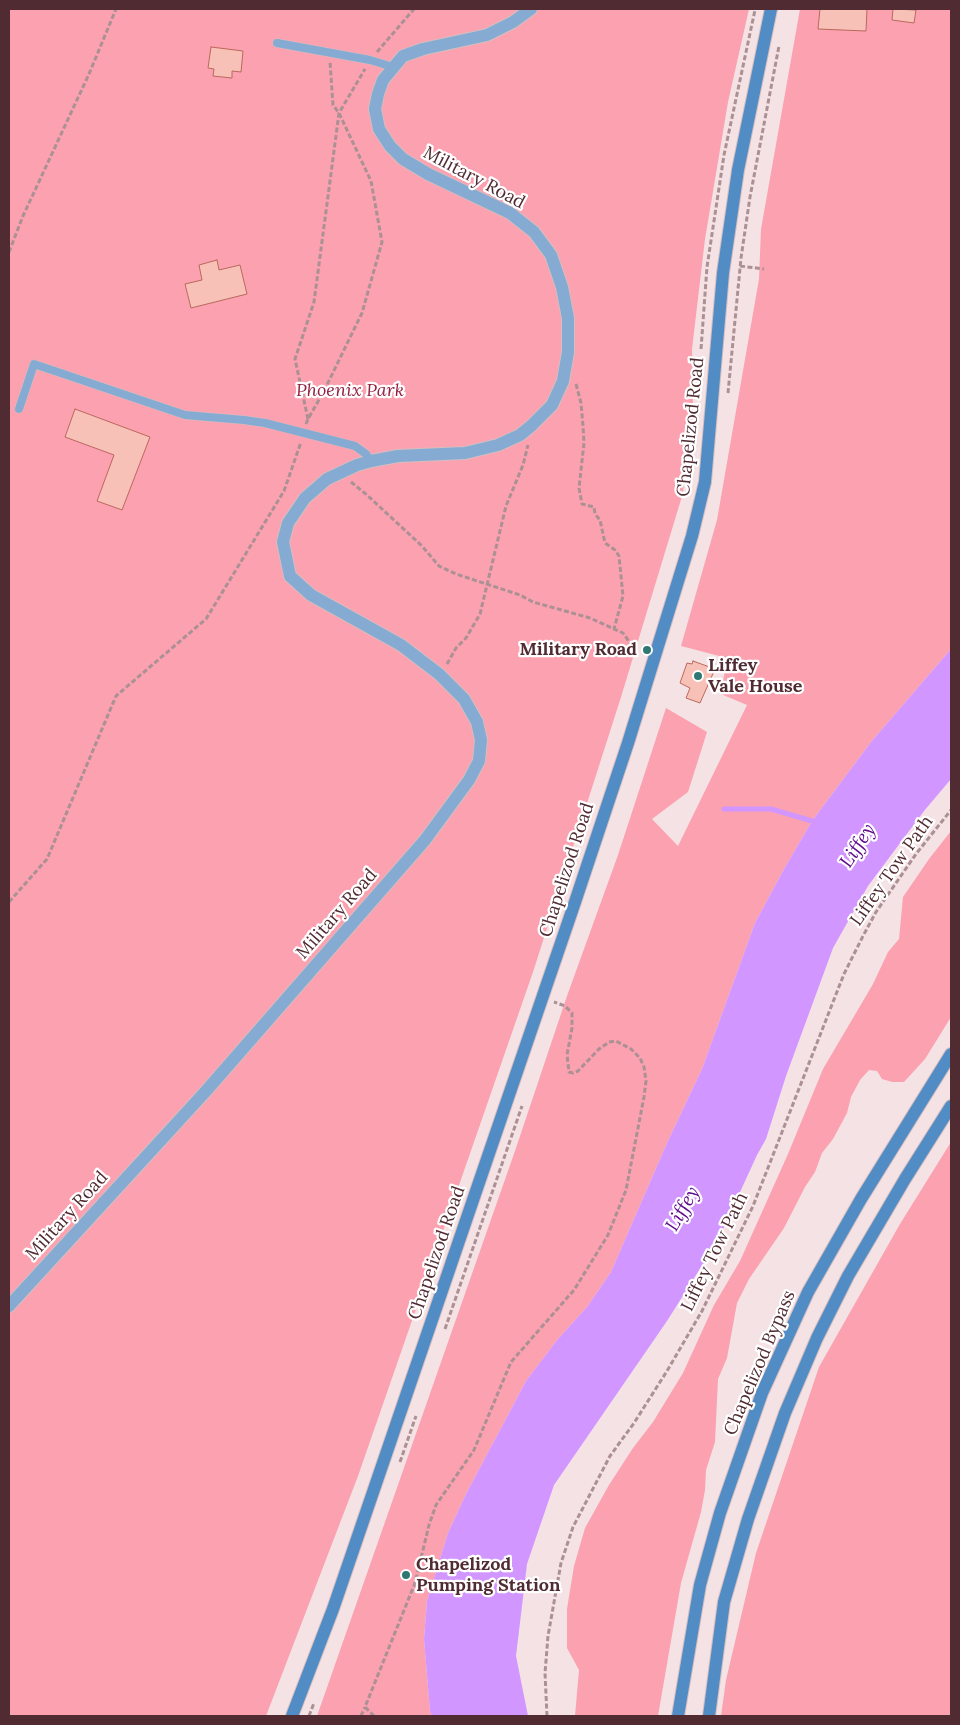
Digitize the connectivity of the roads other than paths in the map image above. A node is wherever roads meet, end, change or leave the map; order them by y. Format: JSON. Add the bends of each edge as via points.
{"nodes":[{"id":1,"x":531,"y":9,"type":"edge"},
{"id":2,"x":771,"y":9,"type":"edge"},
{"id":3,"x":277,"y":42,"type":"dead end"},
{"id":4,"x":393,"y":67,"type":"junction"},
{"id":5,"x":19,"y":409,"type":"dead end"},
{"id":6,"x":371,"y":461,"type":"junction"},
{"id":7,"x":951,"y":1054,"type":"edge"},
{"id":8,"x":951,"y":1106,"type":"edge"},
{"id":9,"x":9,"y":1306,"type":"edge"},
{"id":10,"x":292,"y":1716,"type":"edge"},
{"id":11,"x":678,"y":1716,"type":"edge"},
{"id":12,"x":709,"y":1716,"type":"edge"}],
"edges":[{"from":1,"to":4,"type":"street","name":"Military Road","via":[[487,35],[403,56]]},
{"from":2,"to":10,"type":"main road","name":"Chapelizod Road","via":[[738,170],[723,273],[705,482],[692,536],[628,743],[543,998]]},
{"from":3,"to":4,"type":"lane"},
{"from":4,"to":6,"type":"street","name":"Military Road","via":[[378,94],[375,109],[379,129],[403,159],[510,213],[534,232],[551,255],[562,287],[568,318],[568,352],[563,381],[552,405],[520,434],[498,445],[465,453],[398,456]]},
{"from":5,"to":6,"type":"lane","via":[[34,364],[186,415],[244,420],[355,446]]},
{"from":6,"to":9,"type":"street","name":"Military Road","via":[[327,479],[305,498],[288,523],[283,542],[290,576],[311,595],[401,646],[439,674],[464,699],[477,722],[481,740],[479,760],[469,780],[425,840],[212,1083]]},
{"from":7,"to":11,"type":"main road","name":"Chapelizod Bypass","via":[[808,1292],[762,1393],[720,1513],[700,1585]]},
{"from":8,"to":12,"type":"main road","via":[[848,1276],[785,1413],[748,1518],[724,1602]]}]}
